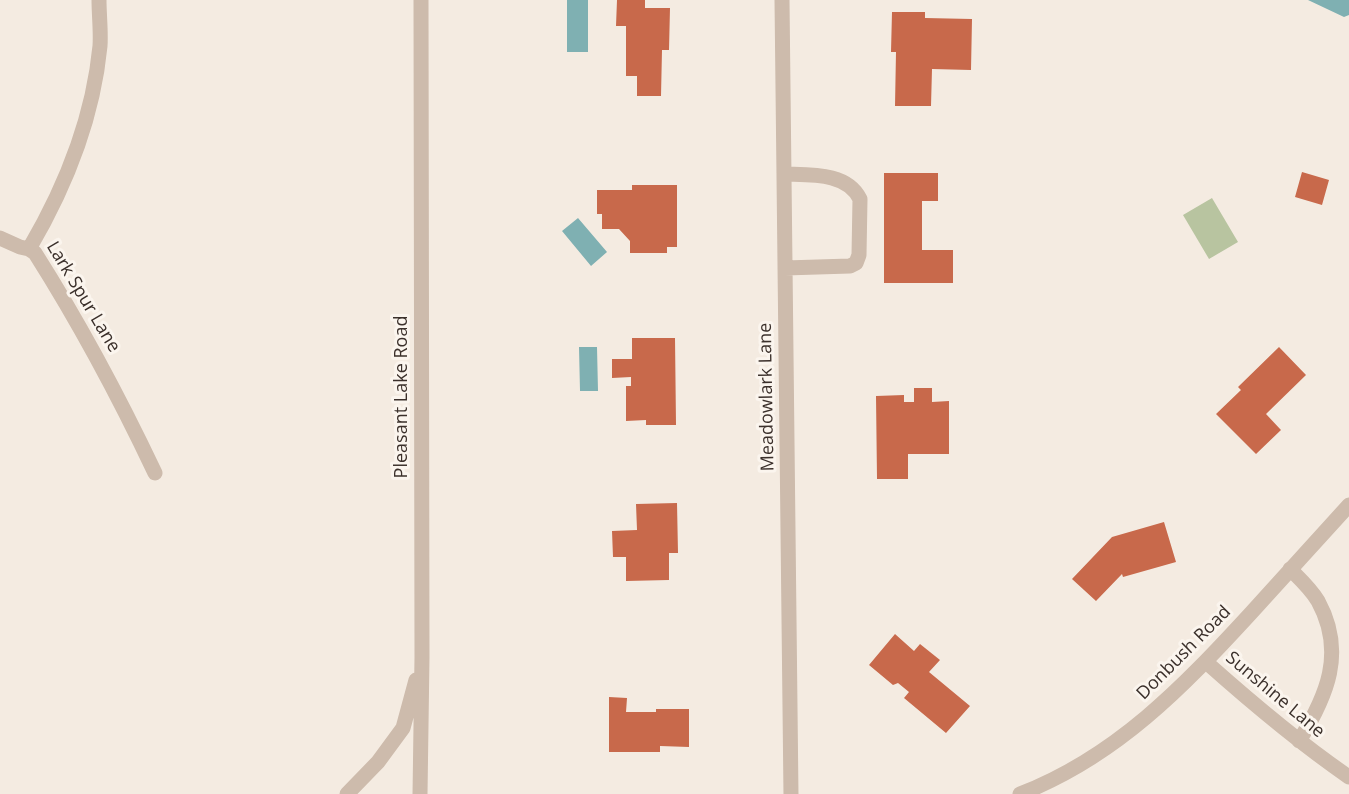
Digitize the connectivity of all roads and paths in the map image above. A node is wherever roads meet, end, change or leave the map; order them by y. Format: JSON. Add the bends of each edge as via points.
{"nodes":[{"id":1,"x":99,"y":0,"type":"edge"},
{"id":2,"x":421,"y":0,"type":"edge"},
{"id":3,"x":782,"y":0,"type":"edge"},
{"id":4,"x":784,"y":174,"type":"junction"},
{"id":5,"x":0,"y":238,"type":"edge"},
{"id":6,"x":28,"y":249,"type":"junction"},
{"id":7,"x":785,"y":268,"type":"junction"},
{"id":8,"x":155,"y":473,"type":"dead end"},
{"id":9,"x":1349,"y":505,"type":"edge"},
{"id":10,"x":1290,"y":569,"type":"junction"},
{"id":11,"x":422,"y":657,"type":"junction"},
{"id":12,"x":1206,"y":662,"type":"junction"},
{"id":13,"x":1299,"y":741,"type":"junction"},
{"id":14,"x":1349,"y":777,"type":"edge"},
{"id":15,"x":347,"y":794,"type":"edge"},
{"id":16,"x":420,"y":794,"type":"edge"},
{"id":17,"x":791,"y":794,"type":"edge"},
{"id":18,"x":1020,"y":794,"type":"edge"}],
"edges":[{"from":1,"to":6,"type":"street","name":"Lark Spur Lane","via":[[100,45],[91,103],[67,177]]},
{"from":2,"to":11,"type":"street","name":"Pleasant Lake Road"},
{"from":3,"to":4,"type":"street","name":"Meadowlark Lane"},
{"from":4,"to":7,"type":"street","name":"Meadowlark Lane"},
{"from":4,"to":7,"type":"street","via":[[840,181],[860,199],[856,263]]},
{"from":5,"to":6,"type":"street"},
{"from":6,"to":8,"type":"street","name":"Lark Spur Lane","via":[[35,254],[80,326]]},
{"from":7,"to":17,"type":"street","name":"Meadowlark Lane"},
{"from":9,"to":10,"type":"street","name":"Donbush Road"},
{"from":10,"to":12,"type":"street","name":"Donbush Road"},
{"from":10,"to":13,"type":"street","via":[[1318,600],[1329,626],[1332,650],[1324,697]]},
{"from":11,"to":15,"type":"street","via":[[403,728]]},
{"from":11,"to":16,"type":"street","name":"Pleasant Lake Road"},
{"from":12,"to":13,"type":"street","name":"Sunshine Lane"},
{"from":12,"to":18,"type":"street","name":"Donbush Road","via":[[1168,701],[1125,735],[1079,765]]},
{"from":13,"to":14,"type":"street","name":"Sunshine Lane"}]}
